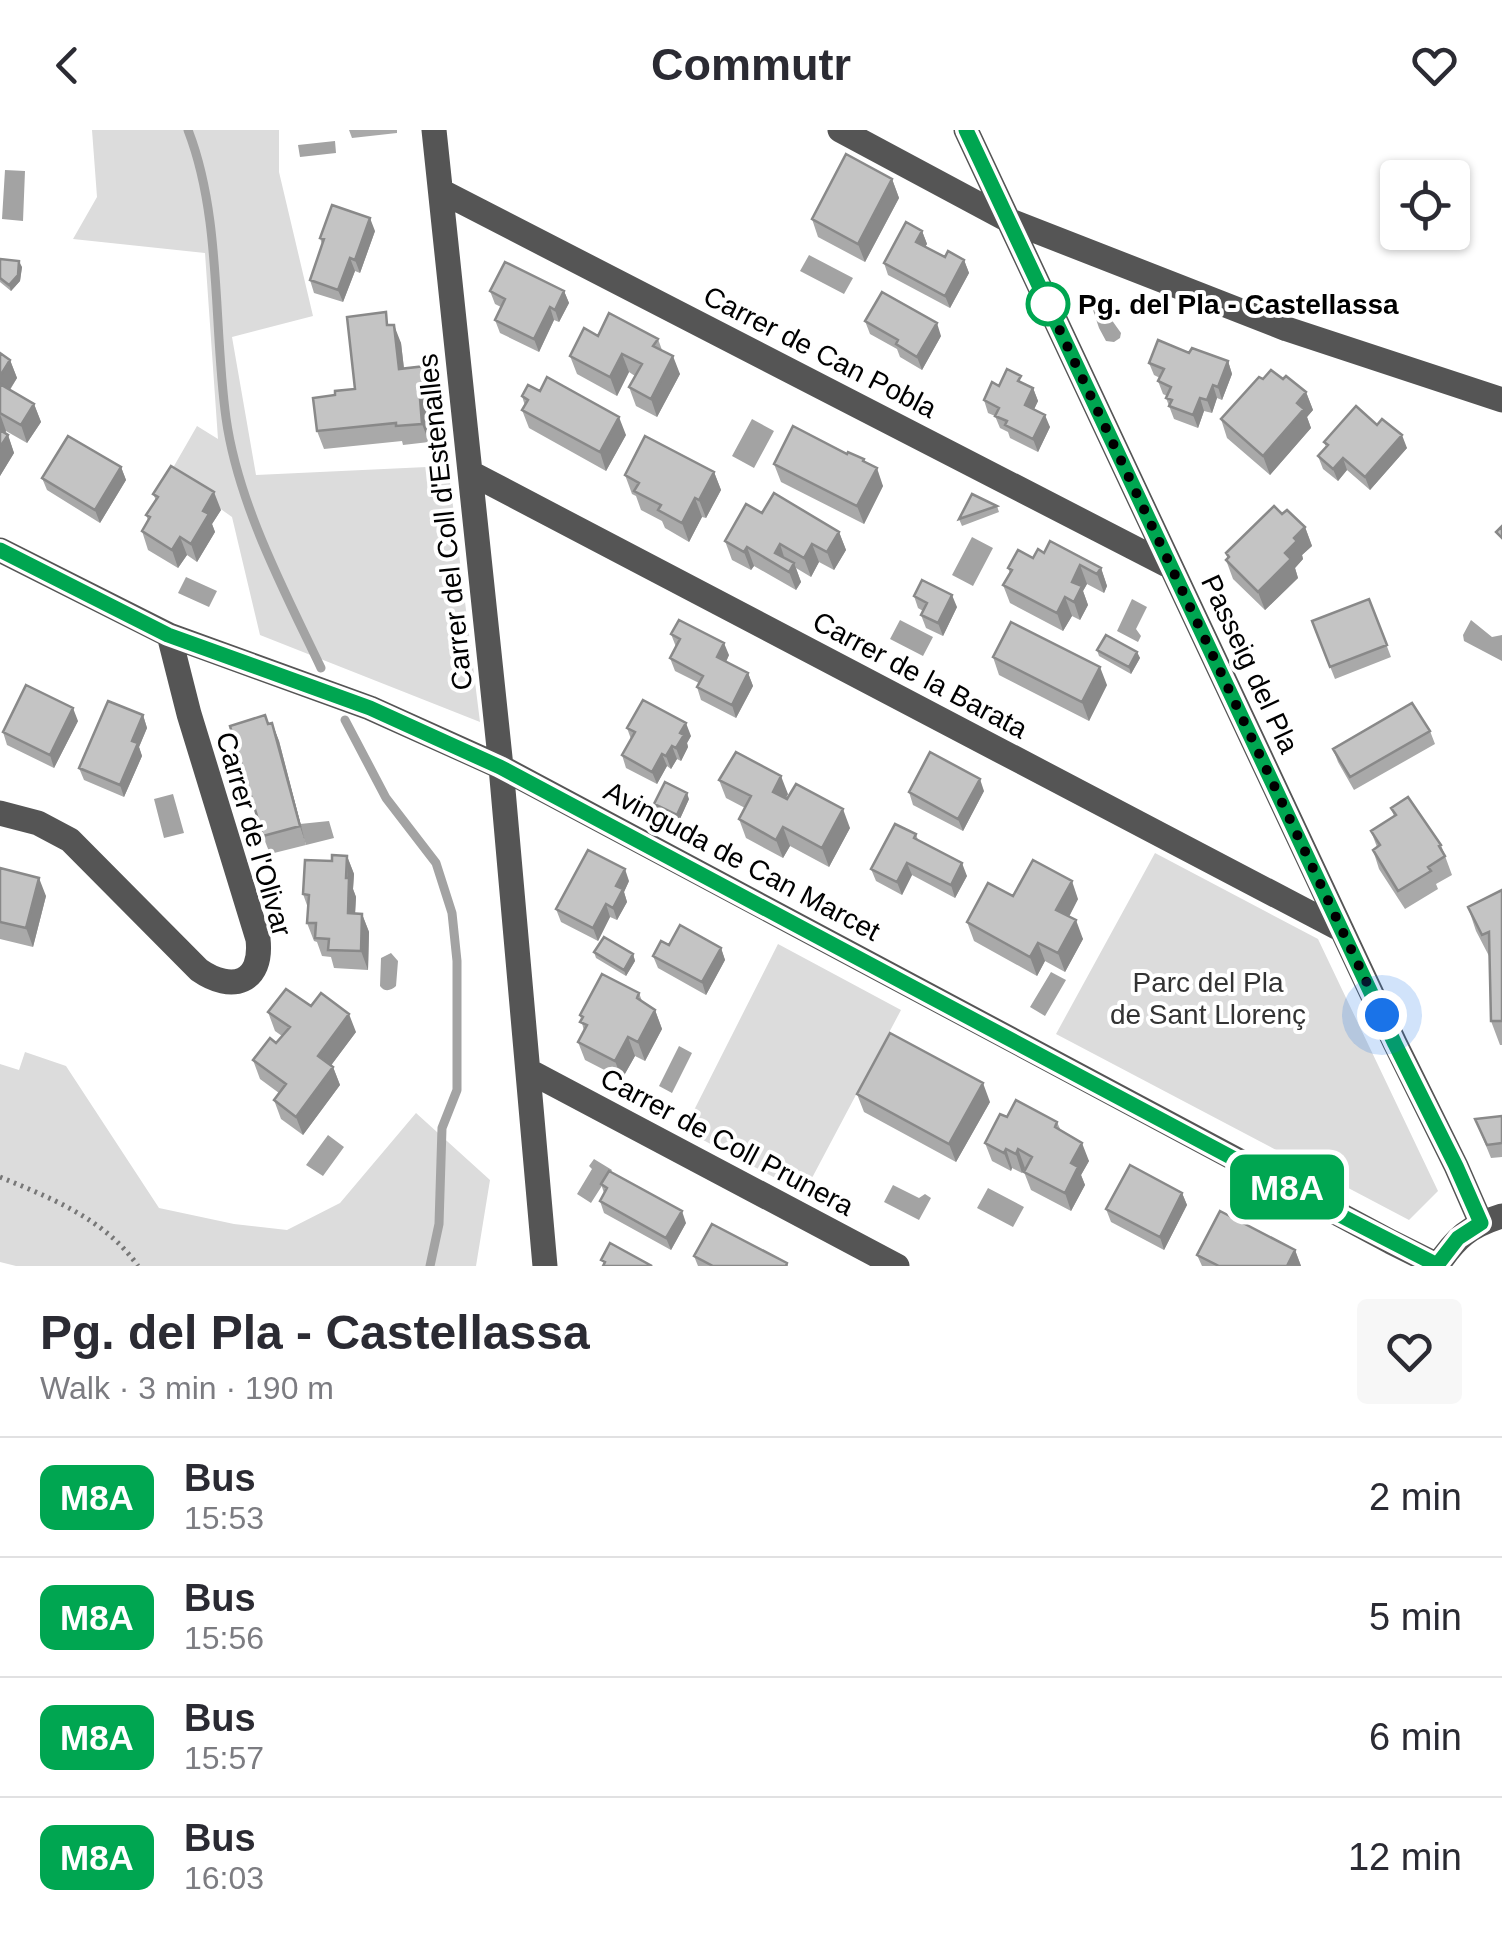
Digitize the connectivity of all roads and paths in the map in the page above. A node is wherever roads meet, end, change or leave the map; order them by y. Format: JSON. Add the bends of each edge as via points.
{"nodes":[{"id":1,"x":434,"y":130,"type":"edge"},
{"id":2,"x":840,"y":130,"type":"edge"},
{"id":3,"x":966,"y":130,"type":"edge"},
{"id":4,"x":441,"y":190,"type":"junction"},
{"id":5,"x":1008,"y":220,"type":"junction"},
{"id":6,"x":1502,"y":400,"type":"edge"},
{"id":7,"x":471,"y":473,"type":"junction"},
{"id":8,"x":0,"y":550,"type":"edge"},
{"id":9,"x":1171,"y":567,"type":"junction"},
{"id":10,"x":168,"y":635,"type":"junction"},
{"id":11,"x":500,"y":767,"type":"junction"},
{"id":12,"x":0,"y":814,"type":"edge"},
{"id":13,"x":1342,"y":930,"type":"junction"},
{"id":14,"x":528,"y":1071,"type":"junction"},
{"id":15,"x":0,"y":1177,"type":"edge"},
{"id":16,"x":1491,"y":1220,"type":"edge"},
{"id":17,"x":138,"y":1266,"type":"edge"},
{"id":18,"x":546,"y":1266,"type":"edge"},
{"id":19,"x":896,"y":1266,"type":"edge"},
{"id":20,"x":1437,"y":1266,"type":"edge"}],
"edges":[{"from":1,"to":4,"type":"street","name":"Carrer del Coll d'Estenalles"},
{"from":2,"to":5,"type":"street"},
{"from":3,"to":5,"type":"street","name":"Passeig del Pla"},
{"from":4,"to":7,"type":"street","name":"Carrer del Coll d'Estenalles"},
{"from":4,"to":9,"type":"street","name":"Carrer de Can Pobla"},
{"from":5,"to":6,"type":"street","via":[[1287,329]]},
{"from":5,"to":9,"type":"street","name":"Passeig del Pla"},
{"from":7,"to":11,"type":"street","name":"Carrer del Coll d'Estenalles"},
{"from":7,"to":13,"type":"street","name":"Carrer de la Barata"},
{"from":8,"to":10,"type":"street","name":"Avinguda de Can Marcet"},
{"from":9,"to":13,"type":"street","name":"Passeig del Pla"},
{"from":10,"to":11,"type":"street","name":"Avinguda de Can Marcet","via":[[370,708]]},
{"from":10,"to":12,"type":"street","name":"Carrer de l'Olivar","via":[[258,939],[251,973],[228,984],[210,978],[70,840]]},
{"from":11,"to":14,"type":"street","name":"Carrer del Coll d'Estenalles"},
{"from":11,"to":20,"type":"street","name":"Avinguda de Can Marcet"},
{"from":13,"to":16,"type":"street","name":"Passeig del Pla","via":[[1456,1166]]},
{"from":14,"to":18,"type":"street","name":"Carrer del Coll d'Estenalles"},
{"from":14,"to":19,"type":"street","name":"Carrer de Coll Prunera"},
{"from":15,"to":17,"type":"path","via":[[99,1225]]},
{"from":16,"to":20,"type":"street","via":[[1458,1238]]}]}
